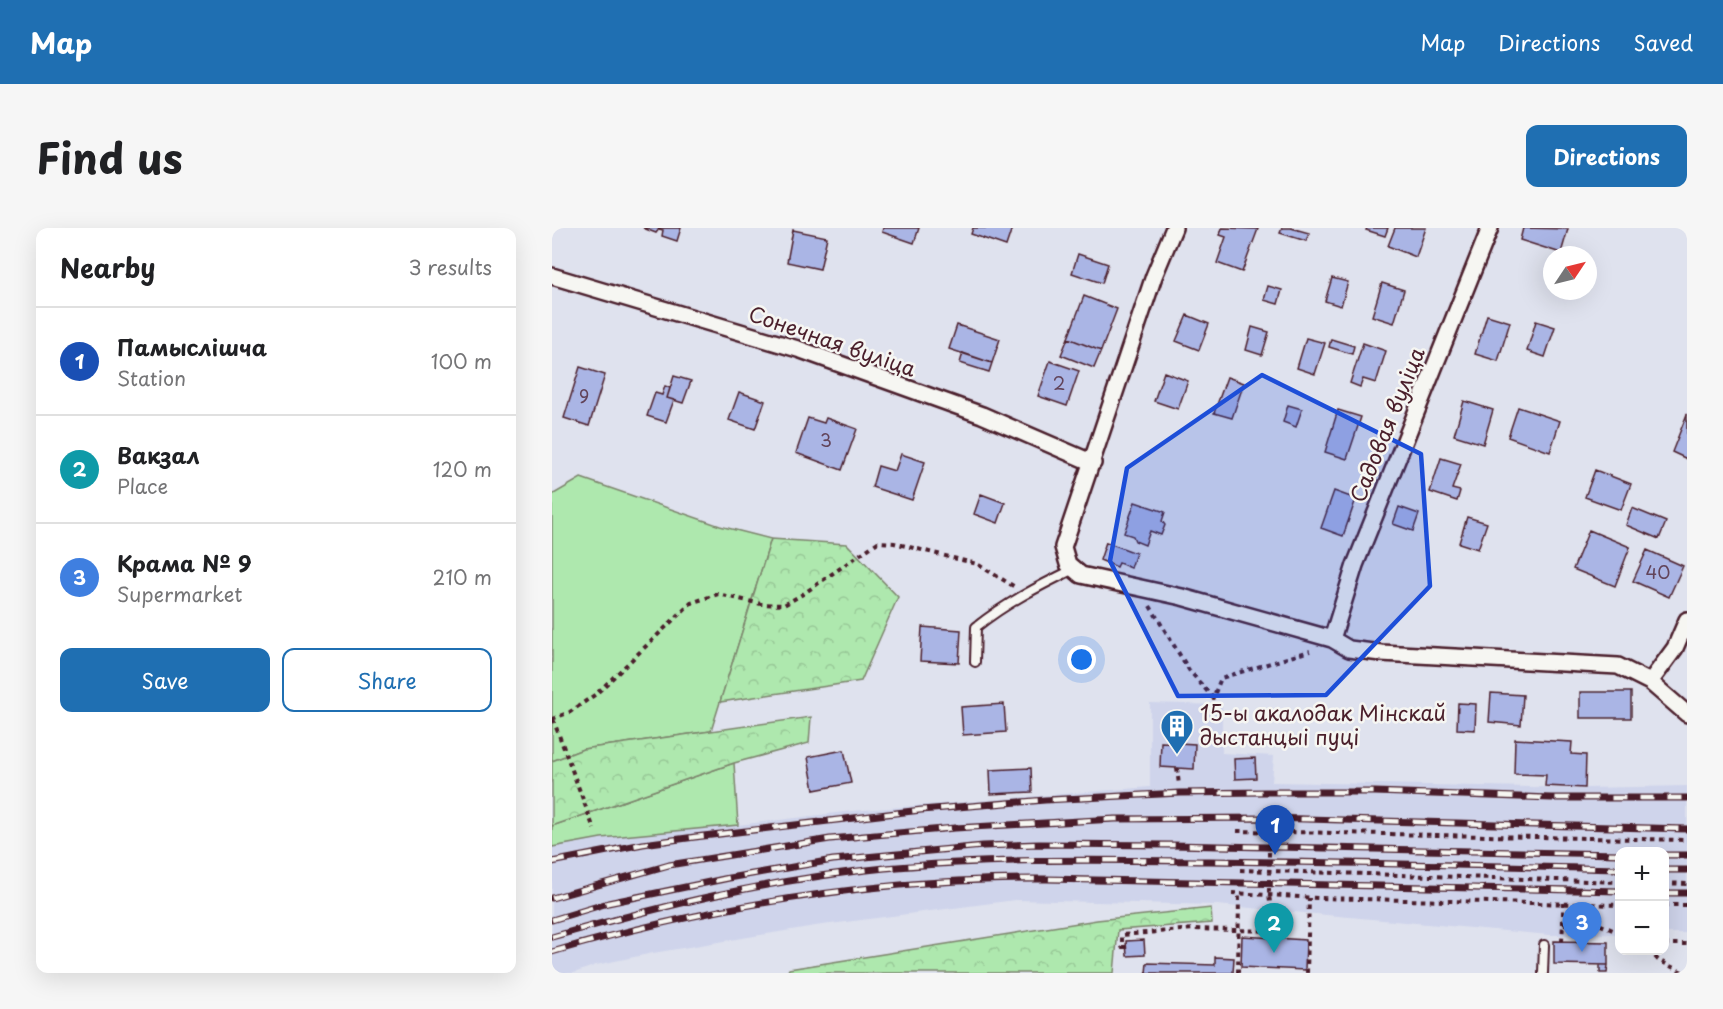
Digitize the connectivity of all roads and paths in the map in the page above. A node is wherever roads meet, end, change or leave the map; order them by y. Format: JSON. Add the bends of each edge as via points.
{"nodes":[{"id":1,"x":1173,"y":228,"type":"edge"},
{"id":2,"x":1490,"y":228,"type":"edge"},
{"id":3,"x":552,"y":276,"type":"edge"},
{"id":4,"x":1093,"y":463,"type":"junction"},
{"id":5,"x":1074,"y":569,"type":"junction"},
{"id":6,"x":1140,"y":587,"type":"junction"},
{"id":7,"x":1026,"y":593,"type":"junction"},
{"id":8,"x":1687,"y":620,"type":"edge"},
{"id":9,"x":1332,"y":639,"type":"junction"},
{"id":10,"x":975,"y":662,"type":"dead end"},
{"id":11,"x":1650,"y":681,"type":"junction"},
{"id":12,"x":1687,"y":714,"type":"edge"},
{"id":13,"x":553,"y":719,"type":"edge"},
{"id":14,"x":1177,"y":768,"type":"dead end"},
{"id":15,"x":1179,"y":785,"type":"dead end"},
{"id":16,"x":594,"y":829,"type":"dead end"},
{"id":17,"x":1237,"y":831,"type":"dead end"},
{"id":18,"x":1269,"y":831,"type":"junction"},
{"id":19,"x":1687,"y":841,"type":"edge"},
{"id":20,"x":1240,"y":870,"type":"dead end"},
{"id":21,"x":1269,"y":872,"type":"junction"},
{"id":22,"x":1615,"y":882,"type":"edge"},
{"id":23,"x":1669,"y":883,"type":"edge"},
{"id":24,"x":1687,"y":883,"type":"edge"},
{"id":25,"x":1232,"y":893,"type":"dead end"},
{"id":26,"x":1239,"y":894,"type":"junction"},
{"id":27,"x":1269,"y":895,"type":"junction"},
{"id":28,"x":1309,"y":898,"type":"junction"},
{"id":29,"x":1563,"y":903,"type":"junction"},
{"id":30,"x":1615,"y":905,"type":"edge"},
{"id":31,"x":1669,"y":905,"type":"edge"},
{"id":32,"x":1687,"y":905,"type":"edge"},
{"id":33,"x":1563,"y":924,"type":"junction"},
{"id":34,"x":1239,"y":930,"type":"junction"},
{"id":35,"x":1274,"y":931,"type":"junction"},
{"id":36,"x":1615,"y":931,"type":"edge"},
{"id":37,"x":1274,"y":938,"type":"dead end"},
{"id":38,"x":1562,"y":941,"type":"dead end"},
{"id":39,"x":1669,"y":944,"type":"edge"},
{"id":40,"x":1687,"y":944,"type":"edge"},
{"id":41,"x":1544,"y":945,"type":"dead end"},
{"id":42,"x":1126,"y":947,"type":"dead end"},
{"id":43,"x":1653,"y":955,"type":"edge"},
{"id":44,"x":1238,"y":973,"type":"edge"},
{"id":45,"x":1308,"y":973,"type":"edge"},
{"id":46,"x":1543,"y":973,"type":"edge"},
{"id":47,"x":1684,"y":973,"type":"edge"}],
"edges":[{"from":1,"to":4,"type":"street"},
{"from":2,"to":9,"type":"street","name":"Садовая вуліца","via":[[1355,565]]},
{"from":3,"to":4,"type":"street","name":"Сонечная вуліца","via":[[801,350],[982,415]]},
{"from":4,"to":5,"type":"street","via":[[1063,547],[1068,564]]},
{"from":5,"to":6,"type":"street","via":[[1081,575]]},
{"from":5,"to":7,"type":"lane"},
{"from":6,"to":9,"type":"street"},
{"from":6,"to":9,"type":"path","via":[[1189,670],[1214,698],[1221,678],[1305,653]]},
{"from":7,"to":10,"type":"lane","via":[[976,627]]},
{"from":7,"to":13,"type":"path","via":[[977,564],[878,542],[784,605],[718,594],[690,603],[596,694]]},
{"from":8,"to":11,"type":"street","via":[[1675,648]]},
{"from":9,"to":11,"type":"street","via":[[1349,649],[1381,653],[1618,666]]},
{"from":11,"to":12,"type":"street"},
{"from":13,"to":16,"type":"path"},
{"from":14,"to":15,"type":"path"},
{"from":17,"to":18,"type":"path"},
{"from":18,"to":19,"type":"path"},
{"from":18,"to":21,"type":"path"},
{"from":20,"to":21,"type":"path"},
{"from":21,"to":22,"type":"path"},
{"from":21,"to":27,"type":"path"},
{"from":23,"to":24,"type":"path"},
{"from":25,"to":26,"type":"path"},
{"from":26,"to":27,"type":"path"},
{"from":26,"to":34,"type":"path"},
{"from":27,"to":28,"type":"path"},
{"from":27,"to":35,"type":"path"},
{"from":28,"to":29,"type":"path"},
{"from":28,"to":45,"type":"path"},
{"from":29,"to":30,"type":"path"},
{"from":29,"to":33,"type":"path"},
{"from":31,"to":32,"type":"path"},
{"from":33,"to":36,"type":"path","via":[[1601,925]]},
{"from":33,"to":38,"type":"path"},
{"from":34,"to":35,"type":"path"},
{"from":34,"to":42,"type":"path","via":[[1122,935],[1122,947]]},
{"from":34,"to":44,"type":"path"},
{"from":35,"to":37,"type":"path"},
{"from":39,"to":40,"type":"path"},
{"from":41,"to":46,"type":"lane"},
{"from":43,"to":47,"type":"path"}]}
